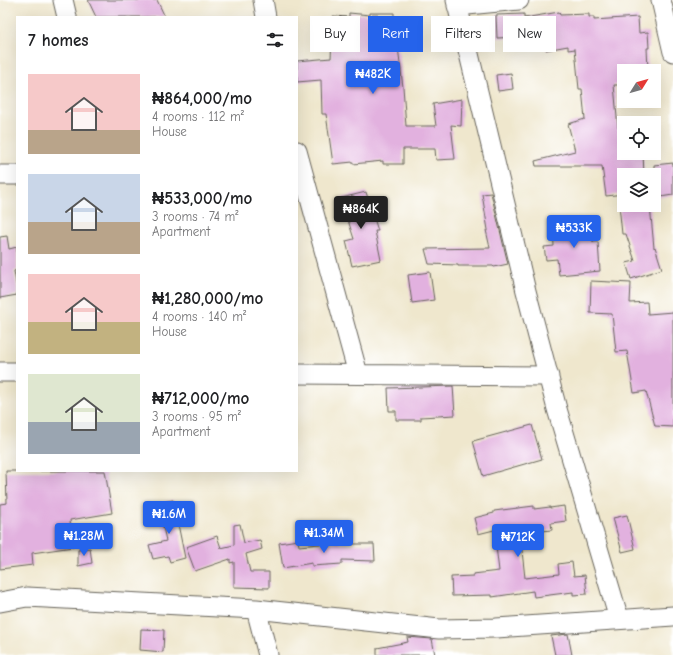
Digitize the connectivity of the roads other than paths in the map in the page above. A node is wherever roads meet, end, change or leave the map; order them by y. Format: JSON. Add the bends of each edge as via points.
{"nodes":[{"id":1,"x":63,"y":0,"type":"edge"},
{"id":2,"x":262,"y":0,"type":"edge"},
{"id":3,"x":518,"y":0,"type":"edge"},
{"id":4,"x":661,"y":0,"type":"edge"},
{"id":5,"x":456,"y":3,"type":"edge"},
{"id":6,"x":67,"y":16,"type":"edge"},
{"id":7,"x":266,"y":16,"type":"edge"},
{"id":8,"x":673,"y":52,"type":"edge"},
{"id":9,"x":298,"y":154,"type":"edge"},
{"id":10,"x":0,"y":175,"type":"edge"},
{"id":11,"x":16,"y":175,"type":"edge"},
{"id":12,"x":0,"y":372,"type":"edge"},
{"id":13,"x":16,"y":372,"type":"edge"},
{"id":14,"x":298,"y":374,"type":"edge"},
{"id":15,"x":358,"y":374,"type":"junction"},
{"id":16,"x":548,"y":376,"type":"junction"},
{"id":17,"x":0,"y":602,"type":"edge"},
{"id":18,"x":256,"y":609,"type":"junction"},
{"id":19,"x":673,"y":616,"type":"edge"},
{"id":20,"x":619,"y":619,"type":"junction"},
{"id":21,"x":268,"y":655,"type":"edge"}],
"edges":[{"from":1,"to":6,"type":"street"},
{"from":2,"to":7,"type":"street"},
{"from":3,"to":5,"type":"street"},
{"from":4,"to":8,"type":"street"},
{"from":5,"to":16,"type":"street"},
{"from":9,"to":15,"type":"street"},
{"from":10,"to":11,"type":"street"},
{"from":12,"to":13,"type":"street"},
{"from":14,"to":15,"type":"street"},
{"from":15,"to":16,"type":"street"},
{"from":16,"to":20,"type":"street"},
{"from":17,"to":18,"type":"street","via":[[27,597]]},
{"from":18,"to":20,"type":"street","via":[[439,629],[496,628]]},
{"from":18,"to":21,"type":"street"},
{"from":19,"to":20,"type":"street"}]}
